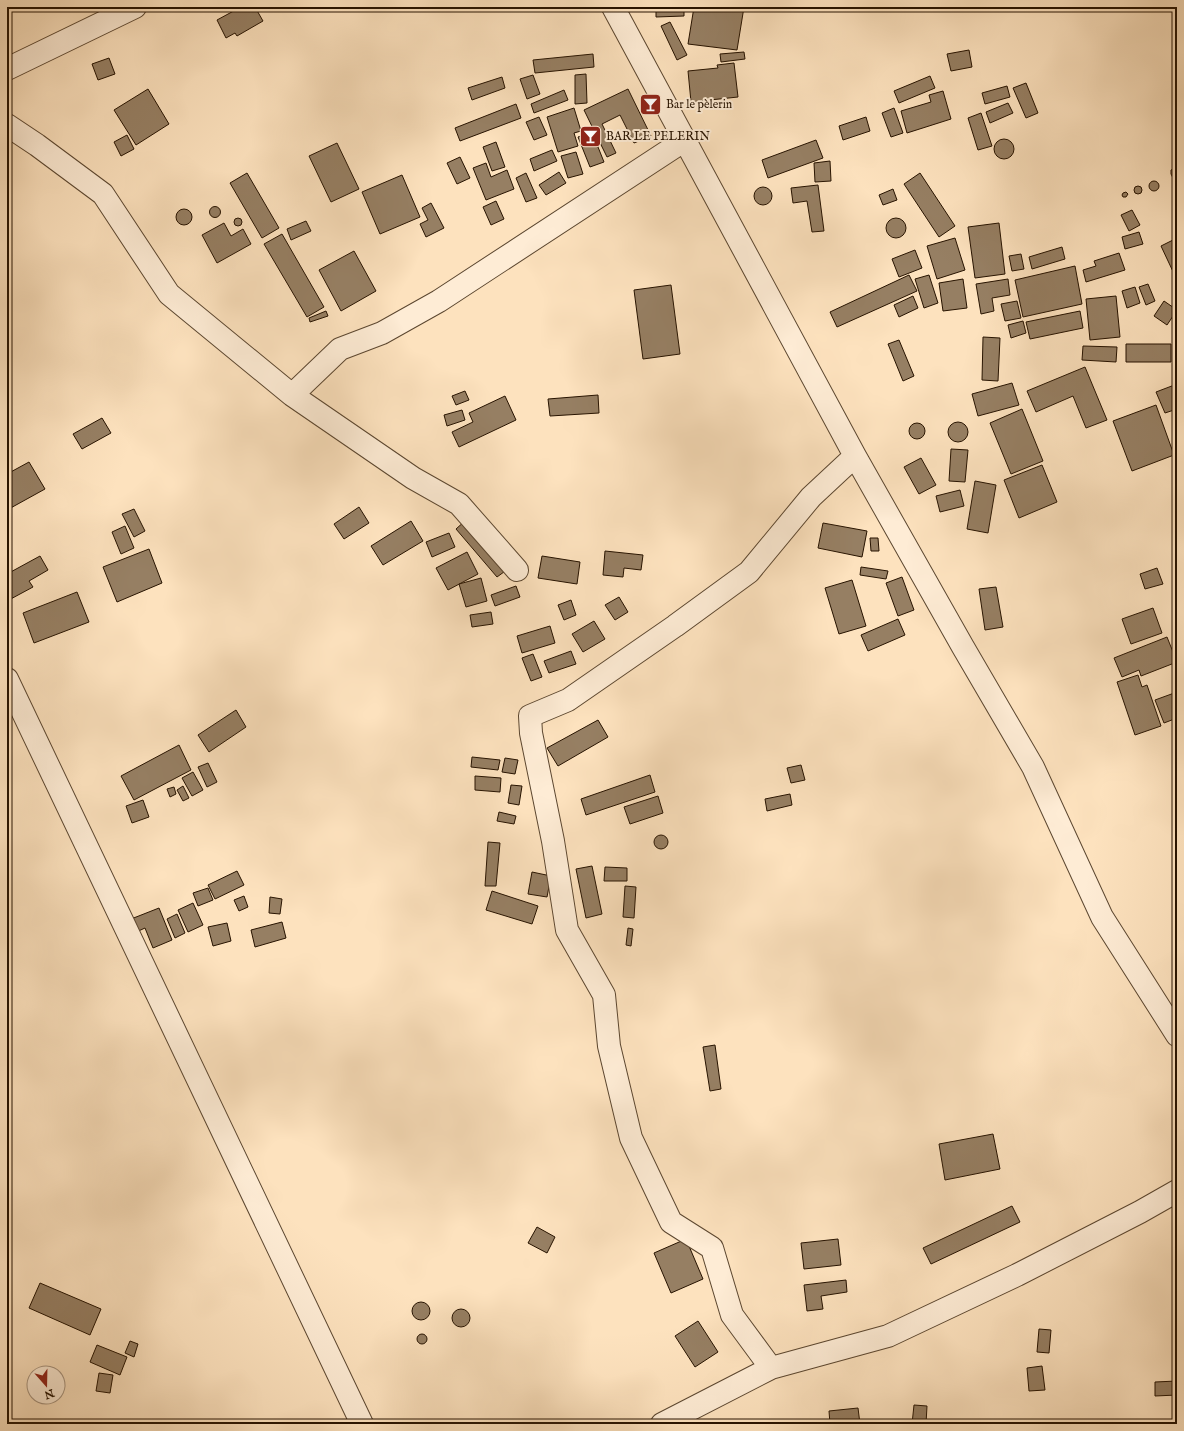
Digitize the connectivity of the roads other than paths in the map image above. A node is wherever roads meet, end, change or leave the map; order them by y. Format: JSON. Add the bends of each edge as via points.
{"nodes":[{"id":1,"x":135,"y":7,"type":"edge"},
{"id":2,"x":613,"y":7,"type":"edge"},
{"id":3,"x":7,"y":69,"type":"edge"},
{"id":4,"x":7,"y":125,"type":"edge"},
{"id":5,"x":685,"y":140,"type":"junction"},
{"id":6,"x":292,"y":395,"type":"junction"},
{"id":7,"x":855,"y":456,"type":"junction"},
{"id":8,"x":517,"y":570,"type":"dead end"},
{"id":9,"x":7,"y":680,"type":"edge"},
{"id":10,"x":1177,"y":1036,"type":"edge"},
{"id":11,"x":1177,"y":1191,"type":"edge"},
{"id":12,"x":771,"y":1368,"type":"junction"},
{"id":13,"x":362,"y":1424,"type":"edge"},
{"id":14,"x":662,"y":1424,"type":"edge"}],
"edges":[{"from":1,"to":3,"type":"street"},
{"from":2,"to":5,"type":"street"},
{"from":4,"to":6,"type":"street","via":[[103,194],[169,294]]},
{"from":5,"to":6,"type":"street","via":[[439,301],[382,333],[340,349]]},
{"from":5,"to":7,"type":"street"},
{"from":6,"to":8,"type":"street","via":[[413,478],[459,504]]},
{"from":7,"to":10,"type":"street","via":[[1033,767],[1102,917]]},
{"from":7,"to":12,"type":"street","via":[[811,497],[748,572],[568,700],[530,716],[567,930],[604,995],[609,1046],[631,1138],[671,1222],[712,1248],[732,1315]]},
{"from":9,"to":13,"type":"street"},
{"from":11,"to":12,"type":"street","via":[[1017,1275],[888,1336]]},
{"from":12,"to":14,"type":"street"}]}
